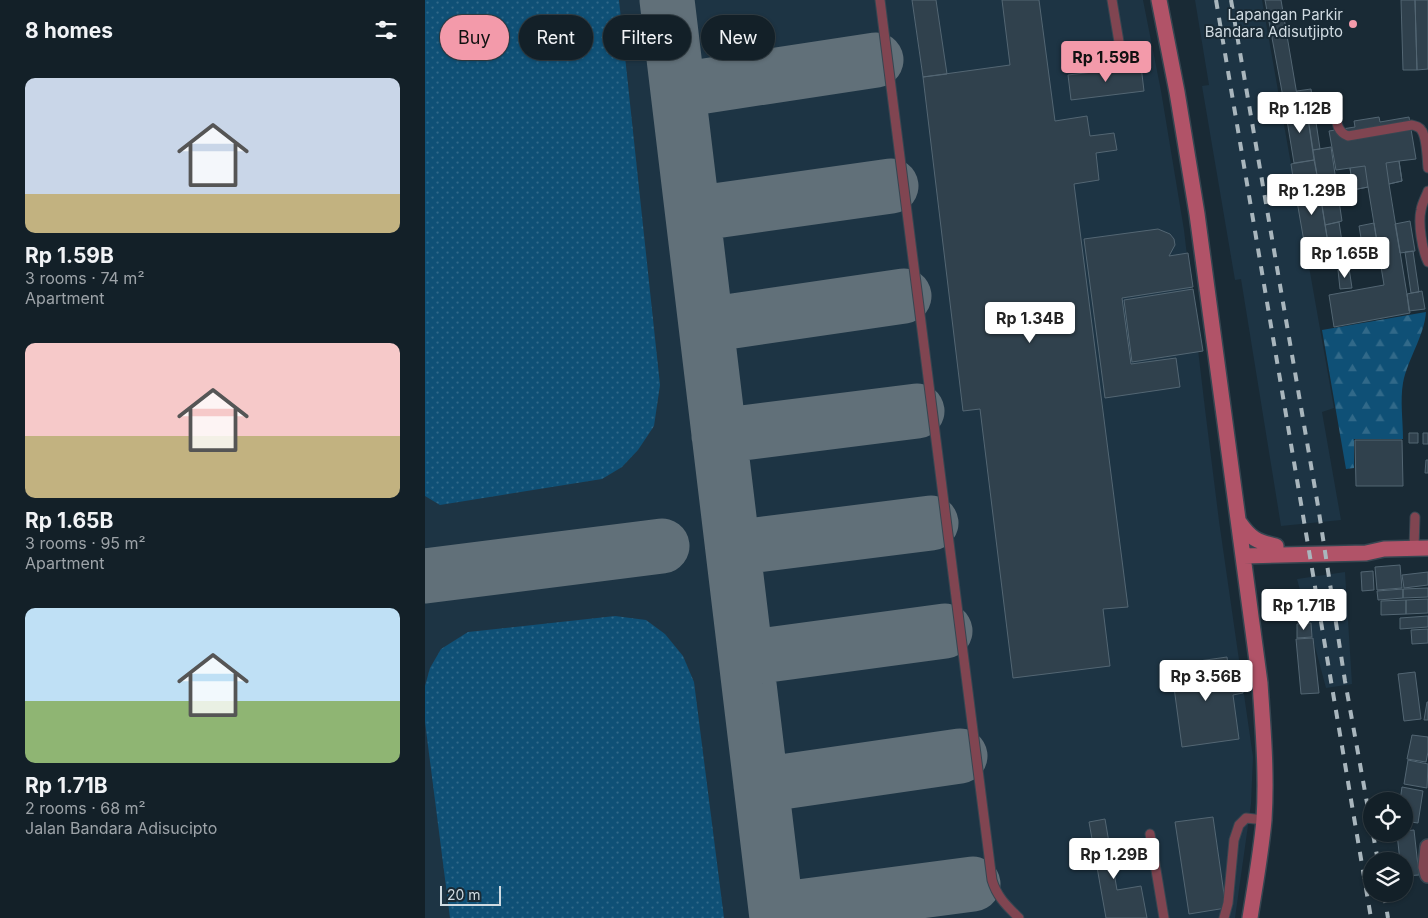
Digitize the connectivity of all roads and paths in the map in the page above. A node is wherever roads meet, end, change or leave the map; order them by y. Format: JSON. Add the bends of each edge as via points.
{"nodes":[{"id":1,"x":880,"y":0,"type":"edge"},
{"id":2,"x":1112,"y":0,"type":"edge"},
{"id":3,"x":1159,"y":0,"type":"edge"},
{"id":4,"x":1120,"y":48,"type":"dead end"},
{"id":5,"x":1329,"y":100,"type":"dead end"},
{"id":6,"x":1428,"y":168,"type":"edge"},
{"id":7,"x":1428,"y":191,"type":"edge"},
{"id":8,"x":1428,"y":262,"type":"edge"},
{"id":9,"x":1415,"y":517,"type":"dead end"},
{"id":10,"x":1239,"y":522,"type":"junction"},
{"id":11,"x":1421,"y":548,"type":"edge"},
{"id":12,"x":1276,"y":551,"type":"junction"},
{"id":13,"x":1243,"y":552,"type":"junction"},
{"id":14,"x":1248,"y":584,"type":"junction"},
{"id":15,"x":1264,"y":820,"type":"junction"},
{"id":16,"x":1150,"y":834,"type":"dead end"},
{"id":17,"x":1428,"y":847,"type":"edge"},
{"id":18,"x":1428,"y":876,"type":"edge"},
{"id":19,"x":1019,"y":918,"type":"edge"},
{"id":20,"x":1164,"y":918,"type":"edge"},
{"id":21,"x":1225,"y":918,"type":"edge"},
{"id":22,"x":1250,"y":918,"type":"edge"}],
"edges":[{"from":1,"to":19,"type":"lane","via":[[992,880],[995,891]]},
{"from":2,"to":4,"type":"lane"},
{"from":3,"to":10,"type":"street","via":[[1197,214]]},
{"from":5,"to":6,"type":"lane","via":[[1334,107],[1337,126],[1348,136],[1412,125],[1420,128]]},
{"from":7,"to":8,"type":"lane","via":[[1420,219],[1423,249]]},
{"from":9,"to":11,"type":"lane"},
{"from":10,"to":12,"type":"street","via":[[1254,539]]},
{"from":10,"to":13,"type":"street"},
{"from":11,"to":12,"type":"street","via":[[1384,549],[1365,544]]},
{"from":12,"to":13,"type":"street"},
{"from":12,"to":14,"type":"street","via":[[1258,566]]},
{"from":13,"to":14,"type":"street"},
{"from":14,"to":15,"type":"street","via":[[1264,734]]},
{"from":15,"to":21,"type":"lane","via":[[1246,818],[1239,825],[1234,840]]},
{"from":15,"to":22,"type":"street"},
{"from":16,"to":20,"type":"lane"},
{"from":17,"to":18,"type":"street"}]}
